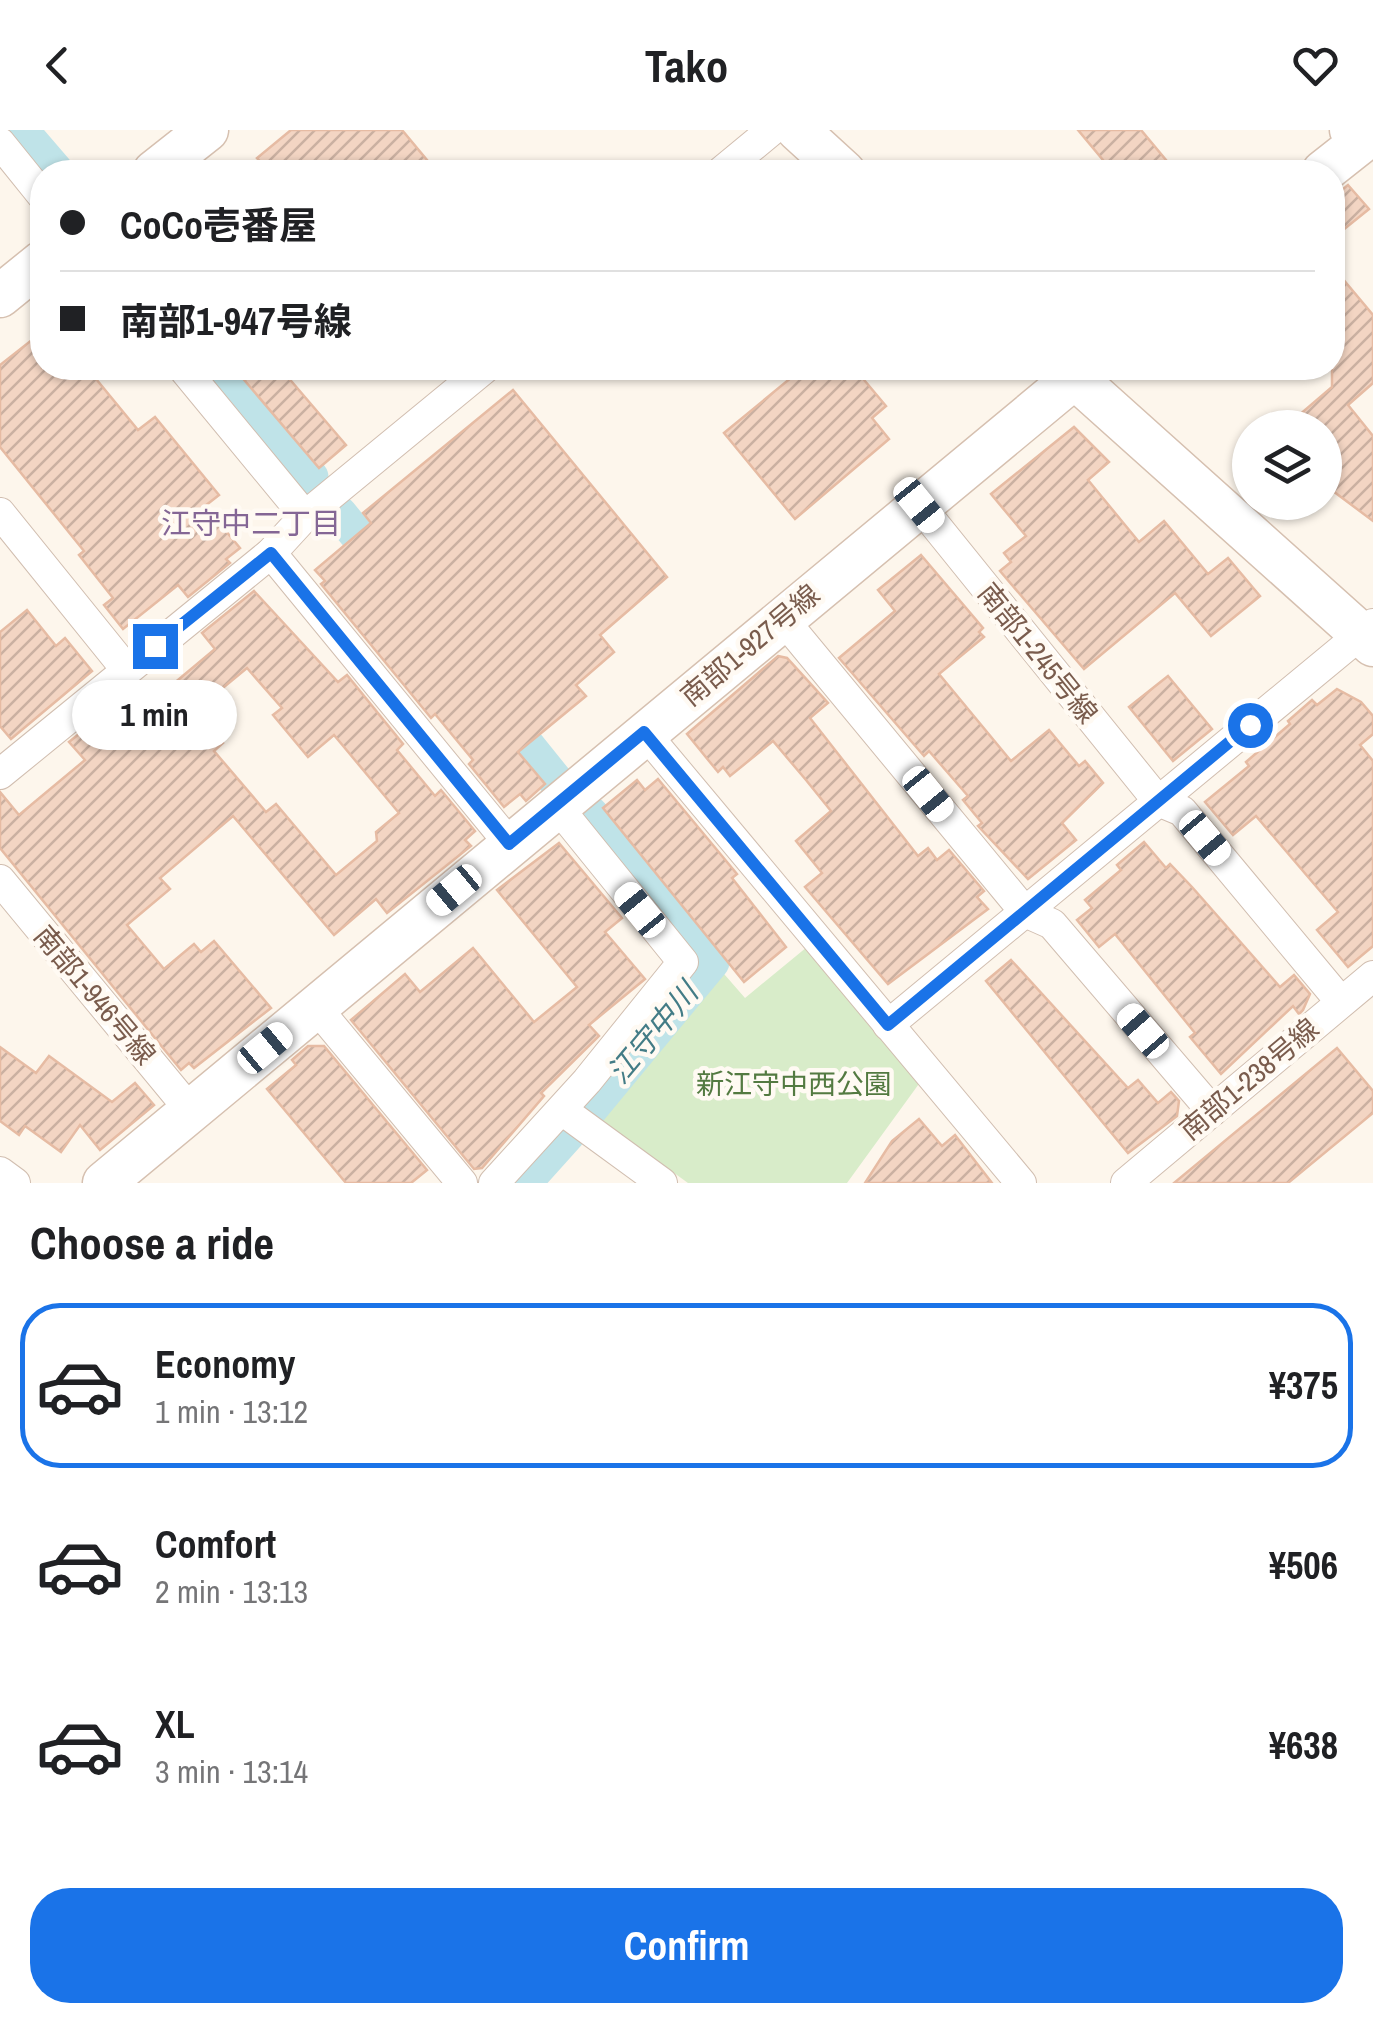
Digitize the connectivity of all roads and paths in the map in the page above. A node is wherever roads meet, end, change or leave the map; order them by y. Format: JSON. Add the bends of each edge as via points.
{"nodes":[{"id":1,"x":207,"y":130,"type":"edge"},
{"id":2,"x":772,"y":130,"type":"edge"},
{"id":3,"x":798,"y":130,"type":"edge"},
{"id":4,"x":1364,"y":140,"type":"edge"},
{"id":5,"x":0,"y":143,"type":"edge"},
{"id":6,"x":169,"y":160,"type":"edge"},
{"id":7,"x":736,"y":160,"type":"edge"},
{"id":8,"x":831,"y":160,"type":"edge"},
{"id":9,"x":1338,"y":160,"type":"edge"},
{"id":10,"x":30,"y":181,"type":"edge"},
{"id":11,"x":30,"y":272,"type":"edge"},
{"id":12,"x":0,"y":296,"type":"edge"},
{"id":13,"x":193,"y":380,"type":"edge"},
{"id":14,"x":470,"y":380,"type":"edge"},
{"id":15,"x":1064,"y":380,"type":"edge"},
{"id":16,"x":1084,"y":380,"type":"edge"},
{"id":17,"x":919,"y":505,"type":"junction"},
{"id":18,"x":0,"y":513,"type":"edge"},
{"id":19,"x":305,"y":516,"type":"junction"},
{"id":20,"x":271,"y":553,"type":"junction"},
{"id":21,"x":782,"y":618,"type":"junction"},
{"id":22,"x":1369,"y":634,"type":"edge"},
{"id":23,"x":126,"y":670,"type":"junction"},
{"id":24,"x":644,"y":732,"type":"junction"},
{"id":25,"x":0,"y":774,"type":"edge"},
{"id":26,"x":1158,"y":802,"type":"junction"},
{"id":27,"x":556,"y":805,"type":"junction"},
{"id":28,"x":509,"y":844,"type":"junction"},
{"id":29,"x":0,"y":880,"type":"edge"},
{"id":30,"x":1024,"y":912,"type":"junction"},
{"id":31,"x":1373,"y":976,"type":"edge"},
{"id":32,"x":1342,"y":1002,"type":"junction"},
{"id":33,"x":315,"y":1006,"type":"junction"},
{"id":34,"x":888,"y":1025,"type":"junction"},
{"id":35,"x":190,"y":1110,"type":"junction"},
{"id":36,"x":562,"y":1110,"type":"junction"},
{"id":37,"x":1212,"y":1111,"type":"junction"},
{"id":38,"x":0,"y":1172,"type":"edge"},
{"id":39,"x":15,"y":1183,"type":"edge"},
{"id":40,"x":104,"y":1183,"type":"edge"},
{"id":41,"x":462,"y":1183,"type":"edge"},
{"id":42,"x":494,"y":1183,"type":"edge"},
{"id":43,"x":662,"y":1183,"type":"edge"},
{"id":44,"x":1021,"y":1183,"type":"edge"},
{"id":45,"x":1126,"y":1183,"type":"edge"}],
"edges":[{"from":1,"to":6,"type":"street"},
{"from":2,"to":7,"type":"street"},
{"from":3,"to":8,"type":"street"},
{"from":4,"to":9,"type":"street"},
{"from":5,"to":10,"type":"street"},
{"from":11,"to":12,"type":"street"},
{"from":13,"to":19,"type":"street"},
{"from":14,"to":19,"type":"street"},
{"from":15,"to":17,"type":"street","name":"南部1-927号線"},
{"from":16,"to":22,"type":"street"},
{"from":17,"to":21,"type":"street","name":"南部1-927号線"},
{"from":17,"to":26,"type":"street","name":"南部1-245号線"},
{"from":18,"to":23,"type":"street"},
{"from":19,"to":20,"type":"street"},
{"from":20,"to":23,"type":"street"},
{"from":20,"to":28,"type":"street"},
{"from":21,"to":24,"type":"street","name":"南部1-927号線"},
{"from":21,"to":30,"type":"street"},
{"from":22,"to":26,"type":"street"},
{"from":23,"to":25,"type":"street"},
{"from":24,"to":27,"type":"street","name":"南部1-927号線"},
{"from":24,"to":34,"type":"street"},
{"from":26,"to":30,"type":"street"},
{"from":26,"to":32,"type":"street","name":"南部1-245号線","via":[[1182,811]]},
{"from":27,"to":28,"type":"street","name":"南部1-927号線"},
{"from":27,"to":36,"type":"street","via":[[683,962]]},
{"from":28,"to":33,"type":"street","name":"南部1-927号線"},
{"from":29,"to":35,"type":"street","name":"南部1-946号線"},
{"from":30,"to":34,"type":"street"},
{"from":30,"to":37,"type":"street","via":[[1052,924]]},
{"from":31,"to":32,"type":"street","name":"南部1-238号線"},
{"from":32,"to":37,"type":"street","name":"南部1-238号線"},
{"from":33,"to":35,"type":"street","name":"南部1-927号線"},
{"from":33,"to":41,"type":"street"},
{"from":34,"to":44,"type":"street"},
{"from":35,"to":40,"type":"street","name":"南部1-927号線"},
{"from":36,"to":42,"type":"street"},
{"from":36,"to":43,"type":"street"},
{"from":37,"to":45,"type":"street","name":"南部1-238号線"},
{"from":38,"to":39,"type":"street"}]}
